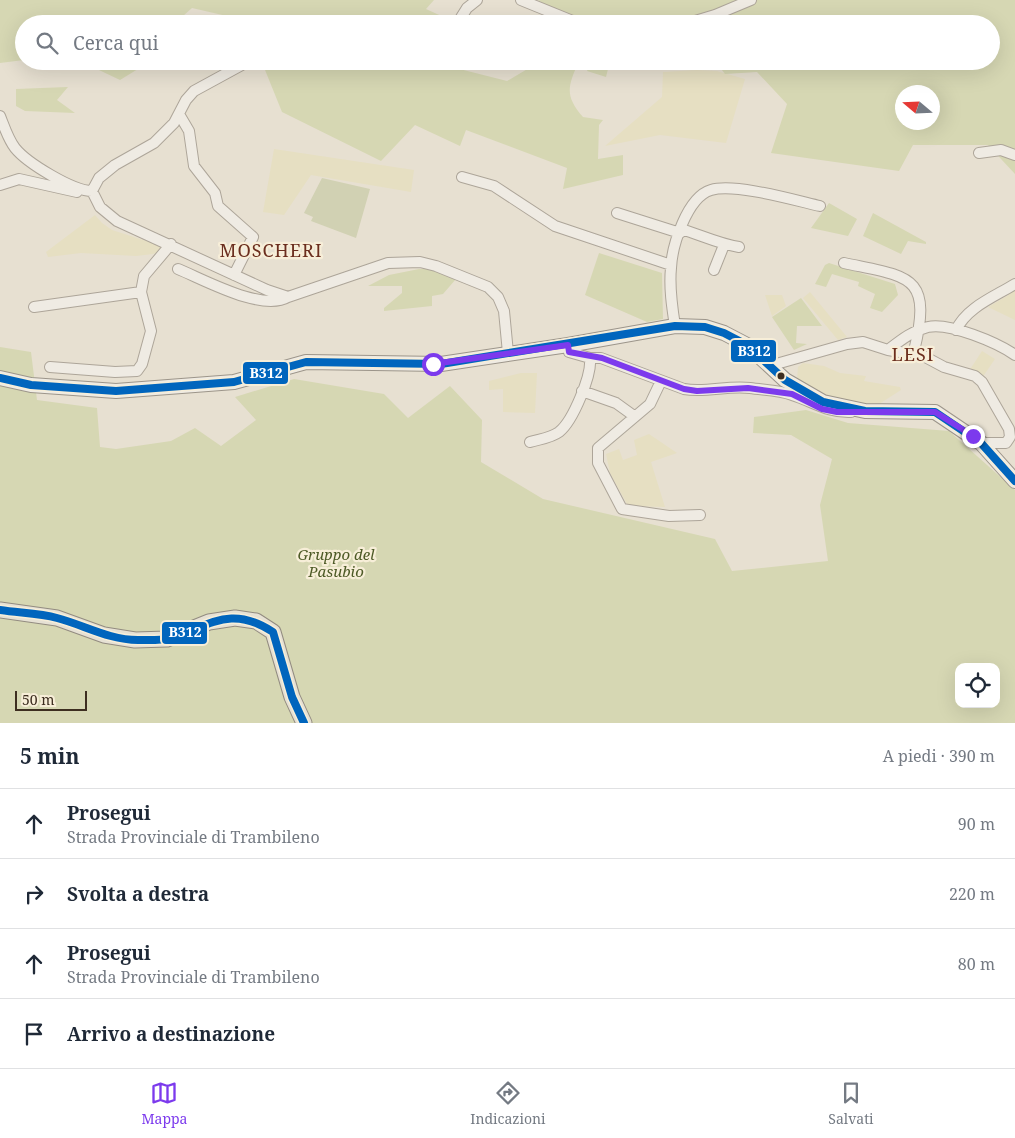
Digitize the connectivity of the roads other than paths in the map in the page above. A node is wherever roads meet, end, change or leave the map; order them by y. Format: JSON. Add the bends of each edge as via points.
{"nodes":[{"id":1,"x":477,"y":0,"type":"edge"},
{"id":2,"x":521,"y":0,"type":"edge"},
{"id":3,"x":751,"y":0,"type":"edge"},
{"id":4,"x":463,"y":15,"type":"edge"},
{"id":5,"x":558,"y":15,"type":"edge"},
{"id":6,"x":717,"y":15,"type":"edge"},
{"id":7,"x":232,"y":70,"type":"edge"},
{"id":8,"x":179,"y":114,"type":"junction"},
{"id":9,"x":0,"y":116,"type":"edge"},
{"id":10,"x":979,"y":153,"type":"dead end"},
{"id":11,"x":1015,"y":155,"type":"edge"},
{"id":12,"x":462,"y":177,"type":"dead end"},
{"id":13,"x":0,"y":185,"type":"edge"},
{"id":14,"x":90,"y":191,"type":"junction"},
{"id":15,"x":820,"y":206,"type":"dead end"},
{"id":16,"x":617,"y":213,"type":"dead end"},
{"id":17,"x":680,"y":231,"type":"junction"},
{"id":18,"x":171,"y":244,"type":"junction"},
{"id":19,"x":724,"y":245,"type":"junction"},
{"id":20,"x":739,"y":248,"type":"dead end"},
{"id":21,"x":844,"y":263,"type":"dead end"},
{"id":22,"x":671,"y":265,"type":"junction"},
{"id":23,"x":178,"y":269,"type":"dead end"},
{"id":24,"x":714,"y":270,"type":"dead end"},
{"id":25,"x":234,"y":275,"type":"junction"},
{"id":26,"x":1015,"y":284,"type":"edge"},
{"id":27,"x":141,"y":292,"type":"junction"},
{"id":28,"x":288,"y":297,"type":"junction"},
{"id":29,"x":34,"y":307,"type":"dead end"},
{"id":30,"x":675,"y":326,"type":"junction"},
{"id":31,"x":919,"y":330,"type":"junction"},
{"id":32,"x":956,"y":330,"type":"junction"},
{"id":33,"x":568,"y":345,"type":"junction"},
{"id":34,"x":888,"y":350,"type":"junction"},
{"id":35,"x":914,"y":351,"type":"junction"},
{"id":36,"x":508,"y":353,"type":"junction"},
{"id":37,"x":1015,"y":355,"type":"edge"},
{"id":38,"x":590,"y":358,"type":"junction"},
{"id":39,"x":769,"y":366,"type":"junction"},
{"id":40,"x":50,"y":367,"type":"dead end"},
{"id":41,"x":0,"y":378,"type":"edge"},
{"id":42,"x":661,"y":381,"type":"junction"},
{"id":43,"x":582,"y":392,"type":"junction"},
{"id":44,"x":865,"y":411,"type":"junction"},
{"id":45,"x":634,"y":416,"type":"junction"},
{"id":46,"x":530,"y":442,"type":"dead end"},
{"id":47,"x":981,"y":442,"type":"junction"},
{"id":48,"x":1015,"y":481,"type":"edge"},
{"id":49,"x":700,"y":515,"type":"dead end"},
{"id":50,"x":0,"y":610,"type":"edge"},
{"id":51,"x":304,"y":723,"type":"edge"}],
"edges":[{"from":1,"to":4,"type":"street"},
{"from":2,"to":5,"type":"street"},
{"from":3,"to":6,"type":"street"},
{"from":7,"to":8,"type":"street","via":[[194,91]]},
{"from":8,"to":14,"type":"street","via":[[174,124],[154,143],[115,165],[99,178]]},
{"from":8,"to":25,"type":"street","via":[[189,131],[194,166],[215,192],[218,206],[253,237]]},
{"from":9,"to":14,"type":"street","via":[[14,146],[23,156],[69,184]]},
{"from":10,"to":11,"type":"street","via":[[1001,150]]},
{"from":12,"to":22,"type":"street","via":[[494,186],[555,226]]},
{"from":13,"to":14,"type":"street","via":[[19,179],[76,192]]},
{"from":14,"to":18,"type":"street","via":[[100,207],[117,221]]},
{"from":15,"to":17,"type":"street","via":[[732,188],[712,190],[694,202]]},
{"from":16,"to":17,"type":"street"},
{"from":17,"to":19,"type":"street","via":[[710,237]]},
{"from":17,"to":22,"type":"street"},
{"from":18,"to":25,"type":"street"},
{"from":18,"to":27,"type":"street","via":[[144,276]]},
{"from":19,"to":20,"type":"street"},
{"from":19,"to":24,"type":"street"},
{"from":21,"to":31,"type":"street","via":[[900,276],[912,284],[921,300]]},
{"from":22,"to":30,"type":"street"},
{"from":23,"to":28,"type":"street","via":[[258,301],[277,302]]},
{"from":25,"to":28,"type":"street"},
{"from":26,"to":32,"type":"street","via":[[972,310],[961,319]]},
{"from":27,"to":29,"type":"street"},
{"from":27,"to":40,"type":"street","via":[[151,331],[137,371]]},
{"from":28,"to":36,"type":"street","via":[[388,263],[420,262],[436,266],[488,287],[498,297],[504,311]]},
{"from":30,"to":33,"type":"street"},
{"from":30,"to":39,"type":"street","via":[[705,327],[724,333],[747,344]]},
{"from":31,"to":32,"type":"street","via":[[930,326]]},
{"from":31,"to":34,"type":"street"},
{"from":31,"to":35,"type":"street"},
{"from":32,"to":37,"type":"street","via":[[1005,348]]},
{"from":33,"to":36,"type":"street"},
{"from":33,"to":38,"type":"street","via":[[569,352]]},
{"from":34,"to":35,"type":"street"},
{"from":34,"to":39,"type":"street","via":[[863,342],[848,344]]},
{"from":35,"to":47,"type":"street","via":[[956,372],[975,376],[982,382],[1010,437],[1006,443]]},
{"from":36,"to":41,"type":"street","via":[[441,364],[306,362],[234,382],[116,391],[31,385]]},
{"from":38,"to":42,"type":"street","via":[[602,358]]},
{"from":38,"to":43,"type":"street","via":[[591,366]]},
{"from":39,"to":44,"type":"street","via":[[785,380],[823,402]]},
{"from":42,"to":44,"type":"street","via":[[697,391],[748,388],[792,394],[822,409]]},
{"from":42,"to":45,"type":"street","via":[[650,404]]},
{"from":43,"to":45,"type":"street","via":[[616,403]]},
{"from":43,"to":46,"type":"street","via":[[566,425],[559,432]]},
{"from":44,"to":47,"type":"street","via":[[935,412]]},
{"from":45,"to":49,"type":"street","via":[[598,448],[598,463],[618,504],[622,509],[669,516]]},
{"from":47,"to":48,"type":"street"},
{"from":50,"to":51,"type":"main road","via":[[58,618],[104,635],[135,640],[167,639],[209,622],[235,618],[256,621],[273,632],[292,697]]}]}
